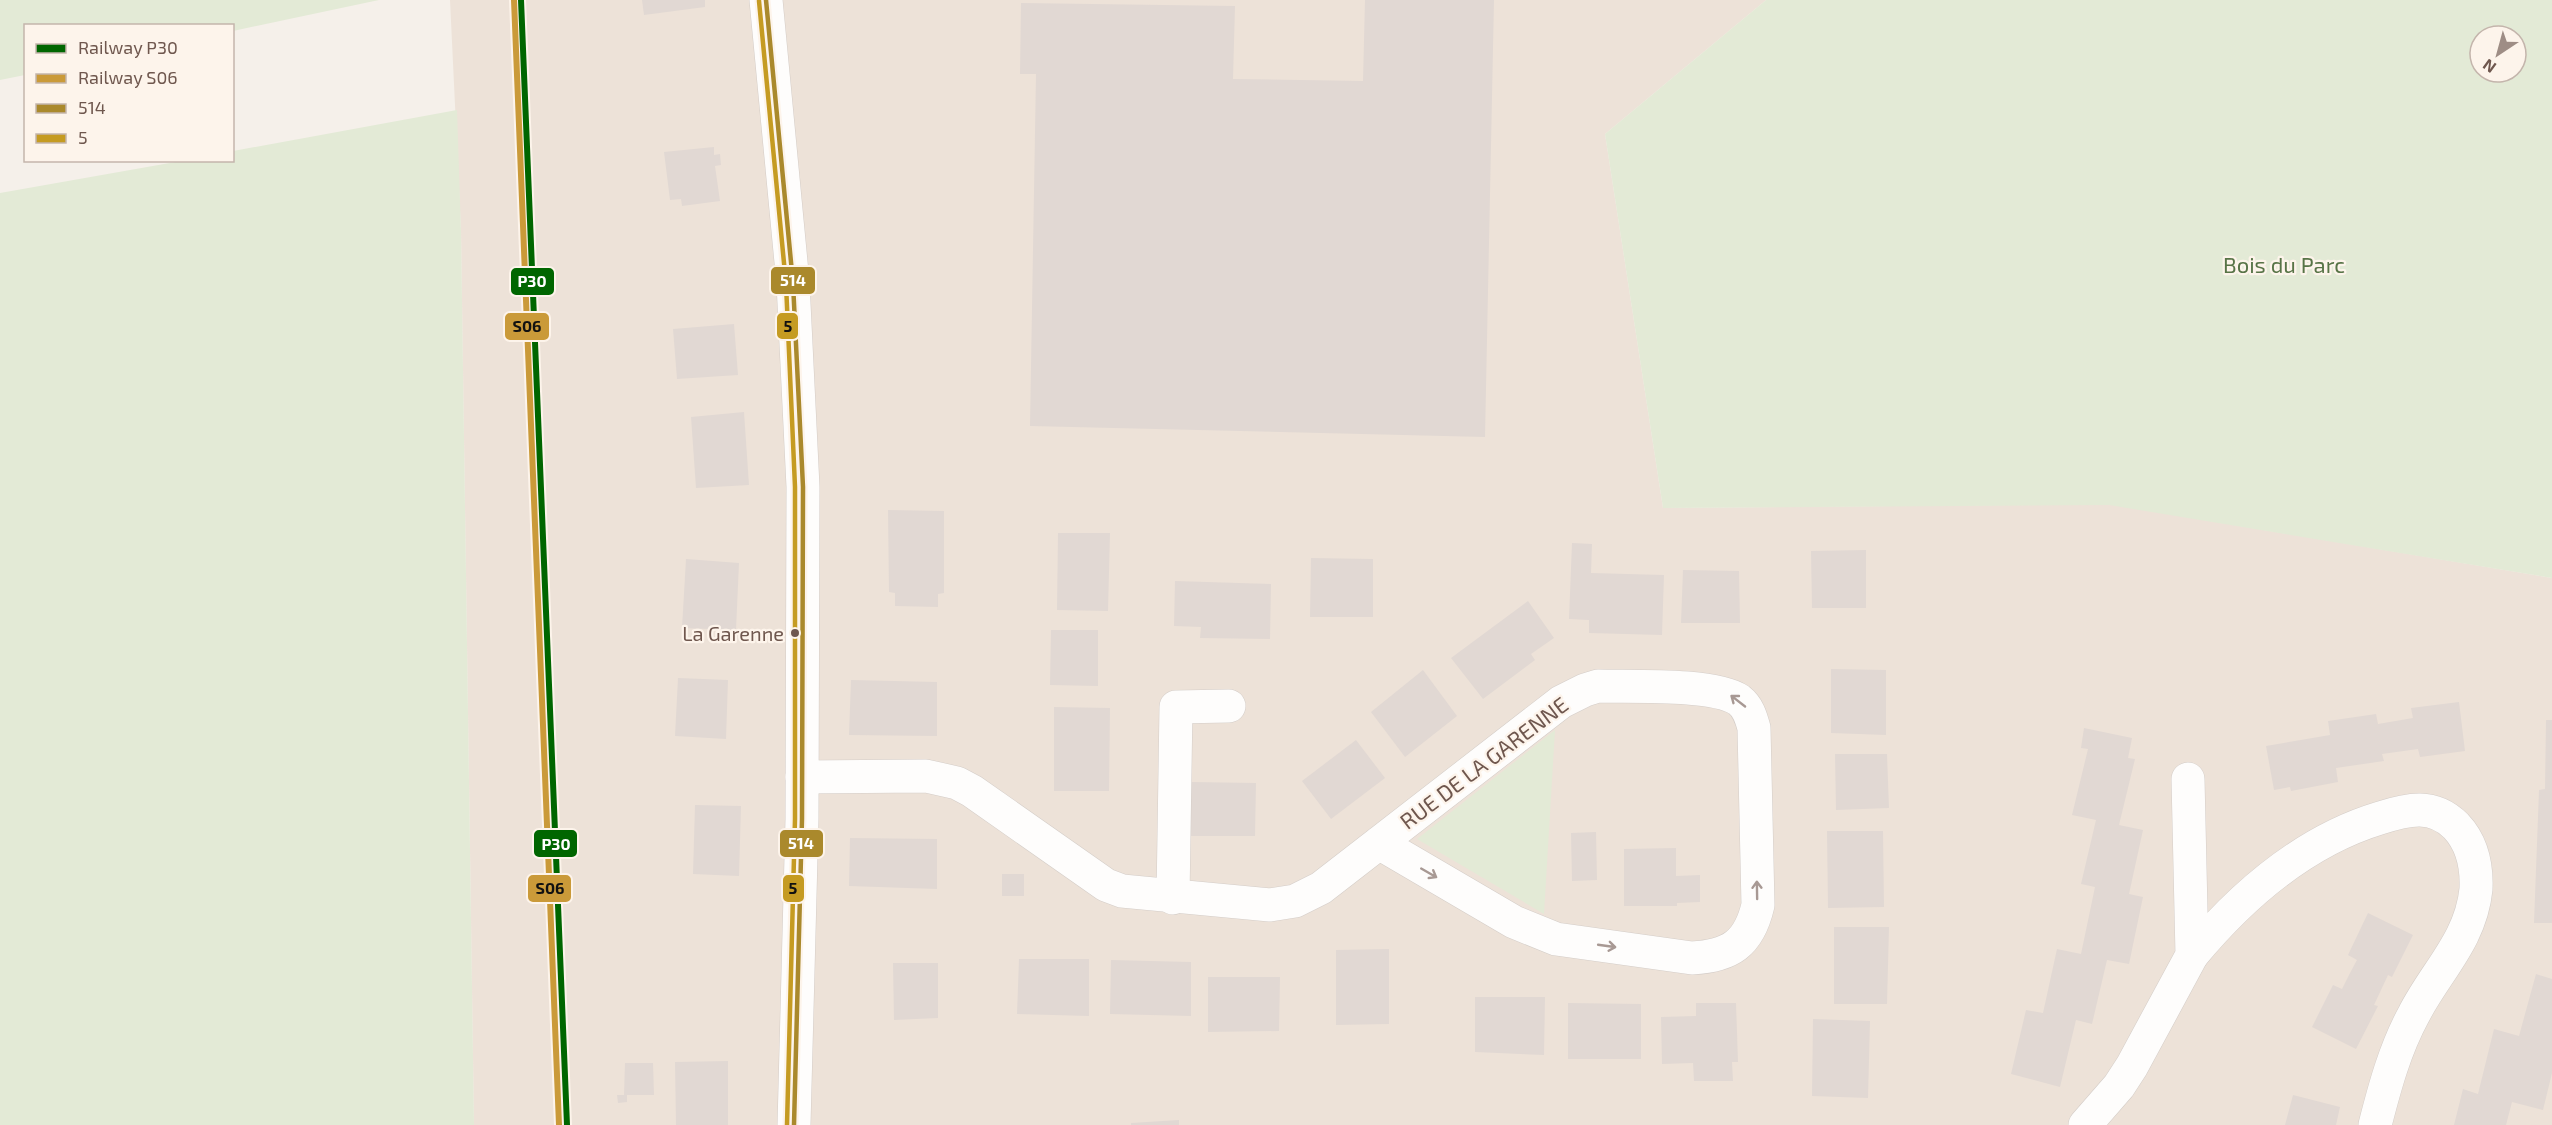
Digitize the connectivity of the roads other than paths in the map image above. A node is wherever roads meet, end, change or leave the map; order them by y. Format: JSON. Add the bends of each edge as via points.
{"nodes":[{"id":1,"x":766,"y":0,"type":"edge"},
{"id":2,"x":1229,"y":706,"type":"dead end"},
{"id":3,"x":802,"y":777,"type":"junction"},
{"id":4,"x":2188,"y":779,"type":"dead end"},
{"id":5,"x":1378,"y":843,"type":"junction"},
{"id":6,"x":1173,"y":898,"type":"junction"},
{"id":7,"x":2192,"y":955,"type":"junction"},
{"id":8,"x":794,"y":1125,"type":"edge"},
{"id":9,"x":2085,"y":1125,"type":"edge"},
{"id":10,"x":2375,"y":1125,"type":"edge"}],
"edges":[{"from":1,"to":3,"type":"street","via":[[799,385],[803,487]]},
{"from":2,"to":6,"type":"street","via":[[1176,707]]},
{"from":3,"to":6,"type":"street","name":"RUE DE LA GARENNE","via":[[926,776],[957,783],[1106,885]]},
{"from":3,"to":8,"type":"street"},
{"from":4,"to":7,"type":"street"},
{"from":5,"to":5,"type":"street","name":"RUE DE LA GARENNE","one_way":true,"via":[[1537,933],[1692,958],[1726,953],[1747,934],[1758,905],[1754,728],[1750,713],[1741,702],[1715,690],[1598,686],[1585,690],[1561,702]]},
{"from":5,"to":6,"type":"street","name":"RUE DE LA GARENNE","via":[[1321,888],[1282,904]]},
{"from":7,"to":9,"type":"street","via":[[2132,1066]]},
{"from":7,"to":10,"type":"street","via":[[2254,891],[2326,840],[2363,824],[2418,809],[2434,811],[2449,819],[2460,831],[2476,867],[2471,915],[2453,954],[2403,1034]]}]}
